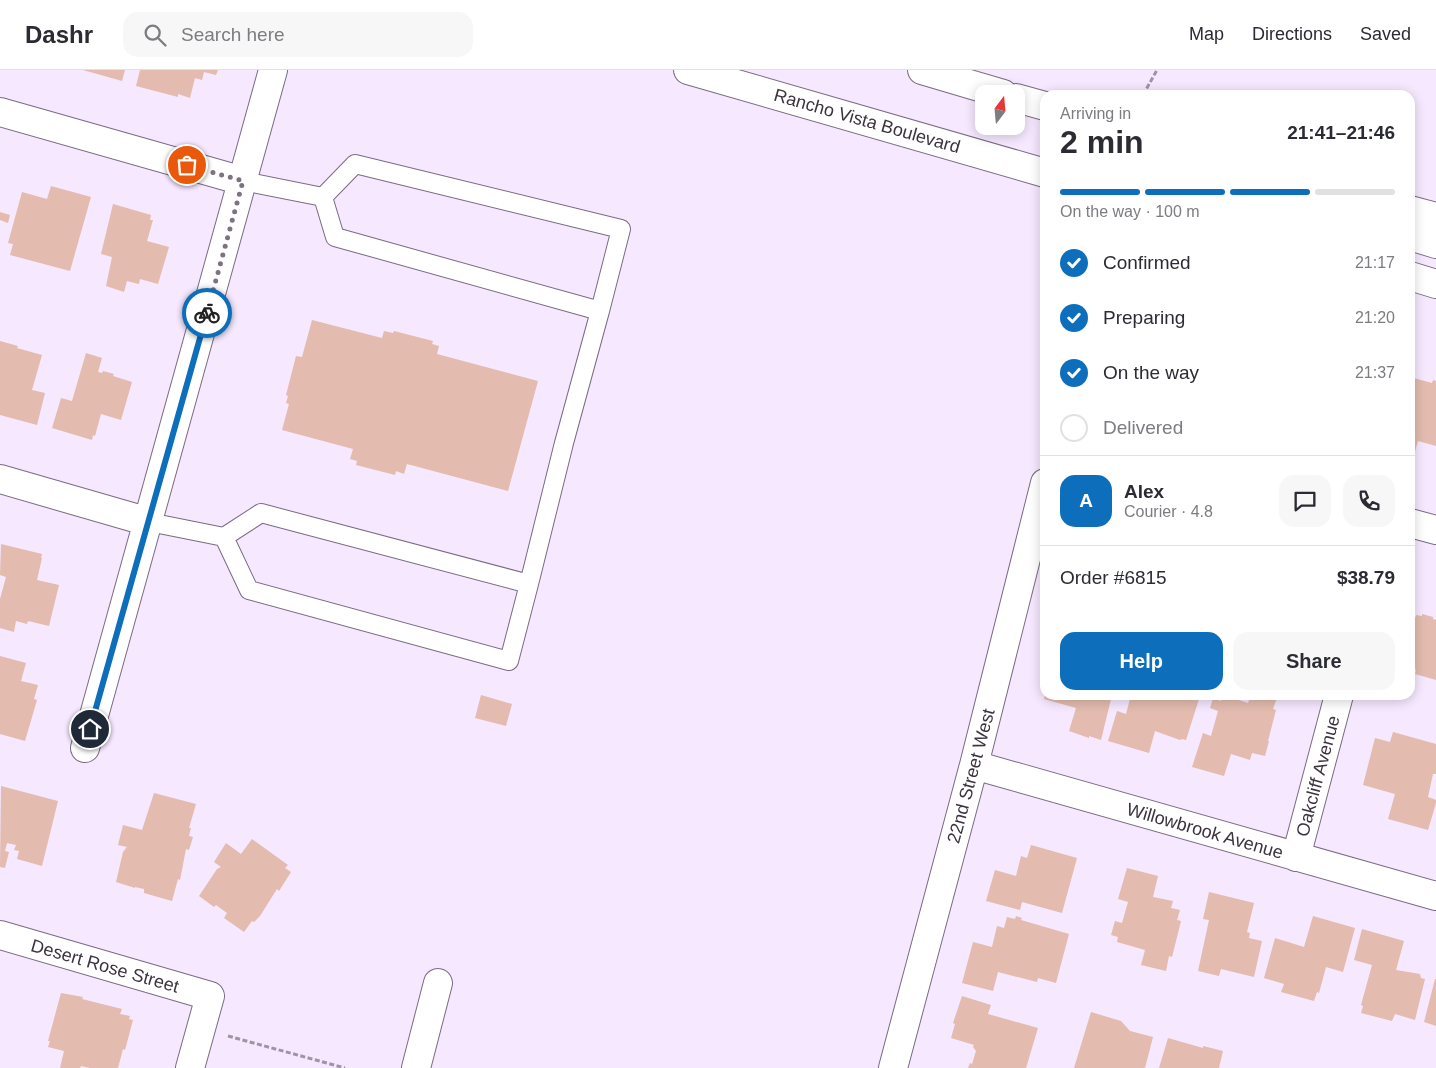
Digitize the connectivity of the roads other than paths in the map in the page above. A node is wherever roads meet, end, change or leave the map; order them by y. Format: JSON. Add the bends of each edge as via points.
{"nodes":[{"id":1,"x":273,"y":70,"type":"edge"},
{"id":2,"x":688,"y":70,"type":"edge"},
{"id":3,"x":922,"y":70,"type":"edge"},
{"id":4,"x":975,"y":86,"type":"edge"},
{"id":5,"x":1025,"y":100,"type":"edge"},
{"id":6,"x":1040,"y":105,"type":"edge"},
{"id":7,"x":0,"y":112,"type":"edge"},
{"id":8,"x":1040,"y":172,"type":"edge"},
{"id":9,"x":243,"y":181,"type":"junction"},
{"id":10,"x":323,"y":197,"type":"junction"},
{"id":11,"x":1415,"y":211,"type":"edge"},
{"id":12,"x":1436,"y":217,"type":"edge"},
{"id":13,"x":1415,"y":238,"type":"edge"},
{"id":14,"x":1436,"y":244,"type":"edge"},
{"id":15,"x":1415,"y":278,"type":"edge"},
{"id":16,"x":1436,"y":284,"type":"edge"},
{"id":17,"x":600,"y":311,"type":"junction"},
{"id":18,"x":0,"y":479,"type":"edge"},
{"id":19,"x":1040,"y":503,"type":"edge"},
{"id":20,"x":148,"y":522,"type":"junction"},
{"id":21,"x":1415,"y":524,"type":"edge"},
{"id":22,"x":1436,"y":530,"type":"edge"},
{"id":23,"x":224,"y":537,"type":"junction"},
{"id":24,"x":530,"y":584,"type":"junction"},
{"id":25,"x":1338,"y":700,"type":"edge"},
{"id":26,"x":85,"y":748,"type":"dead end"},
{"id":27,"x":974,"y":765,"type":"junction"},
{"id":28,"x":1296,"y":857,"type":"junction"},
{"id":29,"x":1436,"y":896,"type":"edge"},
{"id":30,"x":0,"y":935,"type":"edge"},
{"id":31,"x":438,"y":983,"type":"dead end"},
{"id":32,"x":190,"y":1068,"type":"edge"},
{"id":33,"x":416,"y":1068,"type":"edge"},
{"id":34,"x":893,"y":1068,"type":"edge"}],
"edges":[{"from":1,"to":9,"type":"street"},
{"from":2,"to":8,"type":"street","name":"Rancho Vista Boulevard"},
{"from":3,"to":4,"type":"street"},
{"from":5,"to":6,"type":"street"},
{"from":7,"to":9,"type":"street"},
{"from":9,"to":10,"type":"lane"},
{"from":9,"to":20,"type":"street"},
{"from":10,"to":17,"type":"lane","via":[[335,238]]},
{"from":10,"to":17,"type":"lane","via":[[355,164],[621,229]]},
{"from":11,"to":12,"type":"street"},
{"from":13,"to":14,"type":"street"},
{"from":15,"to":16,"type":"street"},
{"from":17,"to":24,"type":"lane"},
{"from":18,"to":20,"type":"street"},
{"from":19,"to":27,"type":"street","name":"22nd Street West"},
{"from":20,"to":23,"type":"lane"},
{"from":20,"to":26,"type":"street"},
{"from":21,"to":22,"type":"street"},
{"from":23,"to":24,"type":"lane","via":[[261,513]]},
{"from":23,"to":24,"type":"lane","via":[[249,590],[509,661]]},
{"from":25,"to":28,"type":"street","name":"Oakcliff Avenue"},
{"from":27,"to":28,"type":"street","name":"Willowbrook Avenue"},
{"from":27,"to":34,"type":"street","name":"22nd Street West"},
{"from":28,"to":29,"type":"street","name":"Willowbrook Avenue"},
{"from":30,"to":32,"type":"street","name":"Desert Rose Street","via":[[210,996]]},
{"from":31,"to":33,"type":"street"}]}
